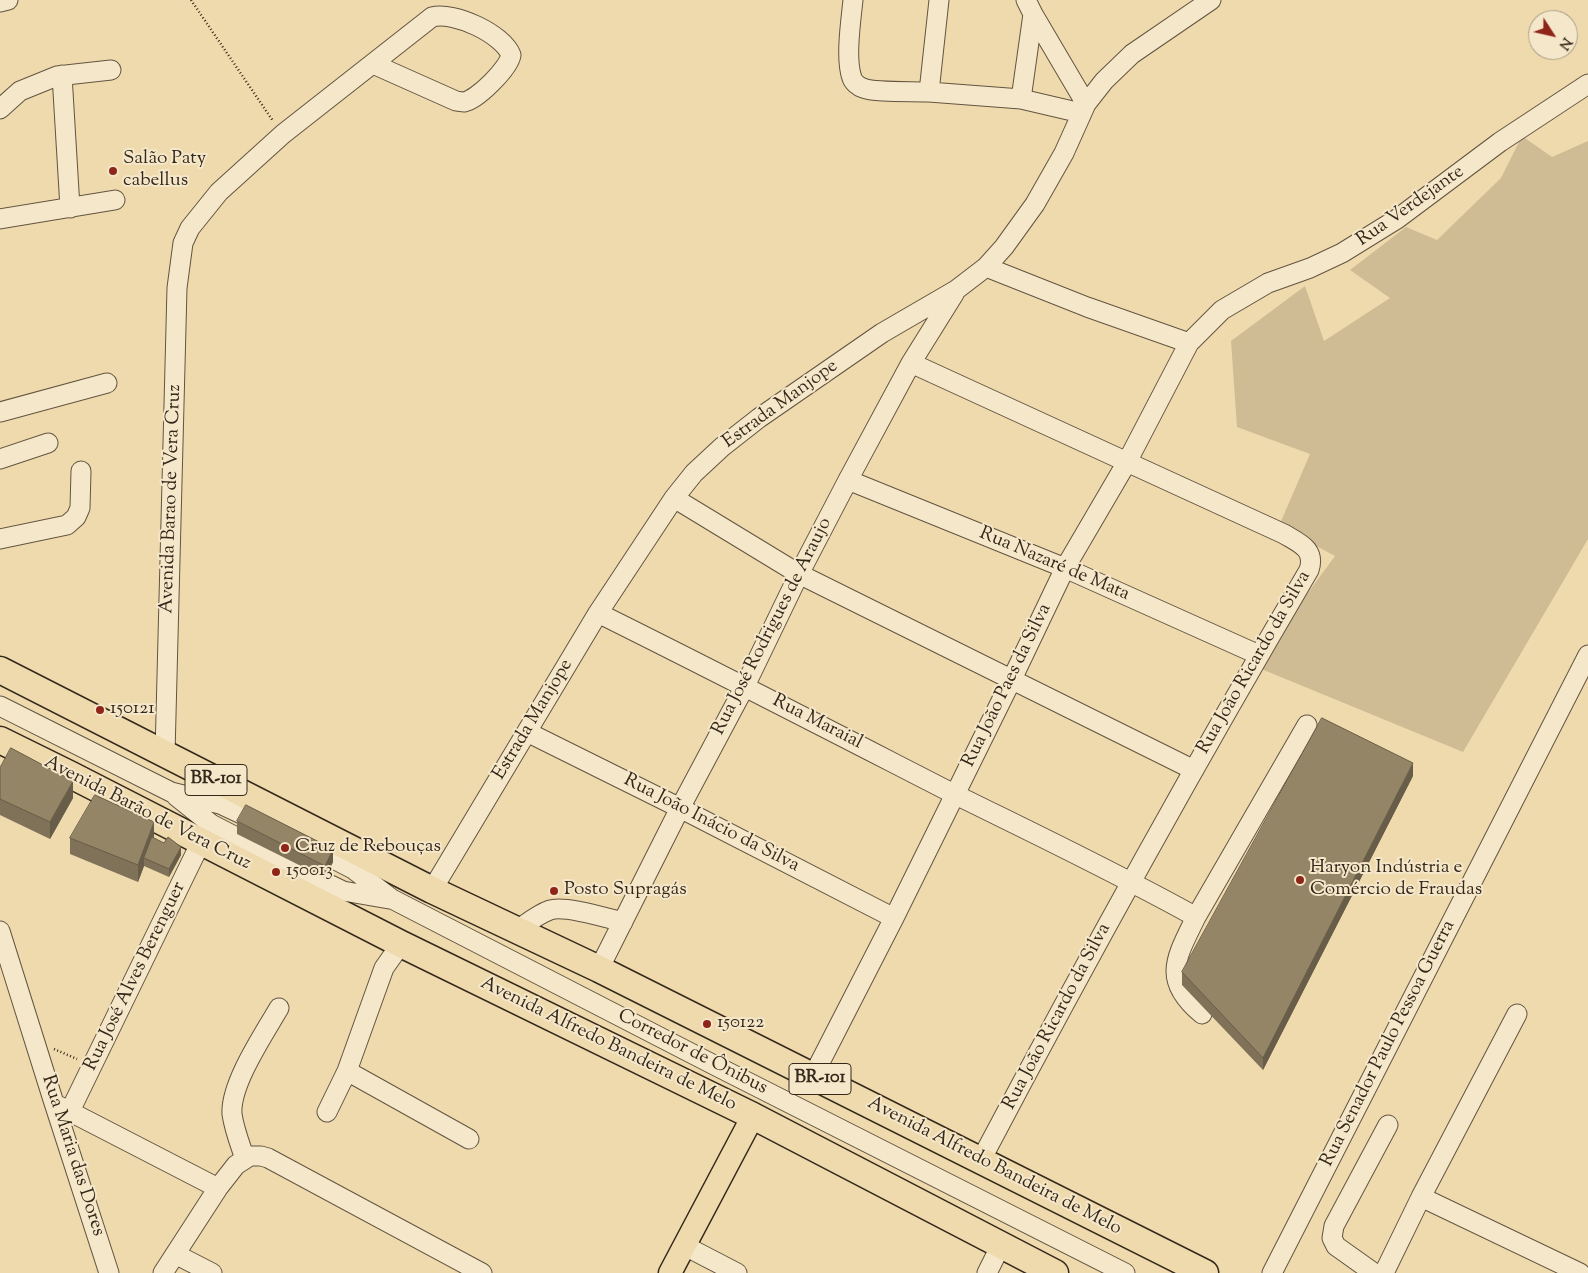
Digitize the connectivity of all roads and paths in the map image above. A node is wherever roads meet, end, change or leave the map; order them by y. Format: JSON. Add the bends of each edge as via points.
{"nodes":[{"id":1,"x":8,"y":0,"type":"edge"},
{"id":2,"x":191,"y":0,"type":"edge"},
{"id":3,"x":853,"y":0,"type":"edge"},
{"id":4,"x":939,"y":0,"type":"edge"},
{"id":5,"x":1210,"y":0,"type":"edge"},
{"id":6,"x":0,"y":2,"type":"edge"},
{"id":7,"x":1030,"y":7,"type":"edge"},
{"id":8,"x":373,"y":64,"type":"junction"},
{"id":9,"x":110,"y":70,"type":"dead end"},
{"id":10,"x":62,"y":75,"type":"junction"},
{"id":11,"x":1588,"y":84,"type":"edge"},
{"id":12,"x":929,"y":92,"type":"junction"},
{"id":13,"x":1020,"y":99,"type":"junction"},
{"id":14,"x":1084,"y":108,"type":"junction"},
{"id":15,"x":0,"y":109,"type":"edge"},
{"id":16,"x":283,"y":134,"type":"junction"},
{"id":17,"x":115,"y":200,"type":"dead end"},
{"id":18,"x":70,"y":208,"type":"junction"},
{"id":19,"x":0,"y":219,"type":"edge"},
{"id":20,"x":986,"y":267,"type":"junction"},
{"id":21,"x":956,"y":290,"type":"junction"},
{"id":22,"x":1222,"y":310,"type":"joint"},
{"id":23,"x":1189,"y":344,"type":"junction"},
{"id":24,"x":911,"y":363,"type":"junction"},
{"id":25,"x":107,"y":383,"type":"dead end"},
{"id":26,"x":0,"y":412,"type":"edge"},
{"id":27,"x":48,"y":443,"type":"dead end"},
{"id":28,"x":0,"y":458,"type":"edge"},
{"id":29,"x":1127,"y":462,"type":"junction"},
{"id":30,"x":81,"y":471,"type":"dead end"},
{"id":31,"x":848,"y":480,"type":"junction"},
{"id":32,"x":674,"y":498,"type":"junction"},
{"id":33,"x":0,"y":540,"type":"edge"},
{"id":34,"x":1066,"y":568,"type":"junction"},
{"id":35,"x":799,"y":574,"type":"junction"},
{"id":36,"x":598,"y":613,"type":"junction"},
{"id":37,"x":1259,"y":655,"type":"junction"},
{"id":38,"x":1588,"y":655,"type":"edge"},
{"id":39,"x":0,"y":670,"type":"edge"},
{"id":40,"x":1012,"y":680,"type":"junction"},
{"id":41,"x":745,"y":686,"type":"junction"},
{"id":42,"x":0,"y":706,"type":"edge"},
{"id":43,"x":1307,"y":725,"type":"dead end"},
{"id":44,"x":527,"y":732,"type":"junction"},
{"id":45,"x":0,"y":740,"type":"edge"},
{"id":46,"x":165,"y":754,"type":"junction"},
{"id":47,"x":1194,"y":770,"type":"junction"},
{"id":48,"x":171,"y":792,"type":"junction"},
{"id":49,"x":955,"y":794,"type":"junction"},
{"id":50,"x":680,"y":808,"type":"junction"},
{"id":51,"x":202,"y":842,"type":"junction"},
{"id":52,"x":1131,"y":881,"type":"junction"},
{"id":53,"x":432,"y":890,"type":"junction"},
{"id":54,"x":392,"y":899,"type":"junction"},
{"id":55,"x":1196,"y":917,"type":"junction"},
{"id":56,"x":894,"y":918,"type":"junction"},
{"id":57,"x":623,"y":922,"type":"junction"},
{"id":58,"x":516,"y":930,"type":"junction"},
{"id":59,"x":0,"y":931,"type":"edge"},
{"id":60,"x":401,"y":944,"type":"junction"},
{"id":61,"x":599,"y":969,"type":"junction"},
{"id":62,"x":279,"y":1008,"type":"dead end"},
{"id":63,"x":1202,"y":1014,"type":"dead end"},
{"id":64,"x":1517,"y":1014,"type":"dead end"},
{"id":65,"x":34,"y":1040,"type":"junction"},
{"id":66,"x":92,"y":1066,"type":"junction"},
{"id":67,"x":347,"y":1070,"type":"junction"},
{"id":68,"x":813,"y":1076,"type":"junction"},
{"id":69,"x":62,"y":1107,"type":"junction"},
{"id":70,"x":327,"y":1112,"type":"dead end"},
{"id":71,"x":753,"y":1116,"type":"junction"},
{"id":72,"x":1388,"y":1125,"type":"dead end"},
{"id":73,"x":468,"y":1139,"type":"dead end"},
{"id":74,"x":246,"y":1159,"type":"junction"},
{"id":75,"x":981,"y":1160,"type":"junction"},
{"id":76,"x":218,"y":1188,"type":"junction"},
{"id":77,"x":1421,"y":1197,"type":"junction"},
{"id":78,"x":1000,"y":1245,"type":"junction"},
{"id":79,"x":685,"y":1246,"type":"junction"},
{"id":80,"x":175,"y":1254,"type":"junction"},
{"id":81,"x":109,"y":1273,"type":"edge"},
{"id":82,"x":163,"y":1273,"type":"edge"},
{"id":83,"x":212,"y":1273,"type":"edge"},
{"id":84,"x":482,"y":1273,"type":"edge"},
{"id":85,"x":670,"y":1273,"type":"edge"},
{"id":86,"x":737,"y":1273,"type":"edge"},
{"id":87,"x":987,"y":1273,"type":"edge"},
{"id":88,"x":1055,"y":1273,"type":"edge"},
{"id":89,"x":1126,"y":1273,"type":"edge"},
{"id":90,"x":1205,"y":1273,"type":"edge"},
{"id":91,"x":1272,"y":1273,"type":"edge"},
{"id":92,"x":1374,"y":1273,"type":"edge"},
{"id":93,"x":1384,"y":1273,"type":"edge"},
{"id":94,"x":1580,"y":1273,"type":"edge"}],
"edges":[{"from":1,"to":6,"type":"street"},
{"from":2,"to":16,"type":"path"},
{"from":3,"to":12,"type":"street","via":[[849,50],[855,83],[876,90]]},
{"from":4,"to":12,"type":"street"},
{"from":5,"to":14,"type":"street","name":"Estrada Manjope","via":[[1132,54]]},
{"from":7,"to":13,"type":"street"},
{"from":7,"to":14,"type":"street"},
{"from":8,"to":8,"type":"street","via":[[463,102],[488,86],[511,55],[506,44],[495,36],[464,21],[438,15]]},
{"from":8,"to":16,"type":"street"},
{"from":9,"to":10,"type":"street"},
{"from":10,"to":15,"type":"street","via":[[20,91]]},
{"from":10,"to":18,"type":"street"},
{"from":11,"to":22,"type":"street","name":"Rua Verdejante","via":[[1500,142],[1413,208],[1342,253],[1268,283]]},
{"from":12,"to":13,"type":"street"},
{"from":13,"to":14,"type":"street"},
{"from":14,"to":20,"type":"street","name":"Estrada Manjope","via":[[1064,154],[1035,204]]},
{"from":16,"to":46,"type":"street","name":"Avenida Barao de Vera Cruz","via":[[219,192],[190,228],[183,243],[177,288]]},
{"from":17,"to":18,"type":"street"},
{"from":18,"to":19,"type":"street"},
{"from":20,"to":21,"type":"street","name":"Estrada Manjope"},
{"from":20,"to":23,"type":"street"},
{"from":21,"to":24,"type":"street","name":"Rua José Rodrigues de Araujo"},
{"from":21,"to":32,"type":"street","name":"Estrada Manjope","via":[[882,333],[758,418],[694,473]]},
{"from":22,"to":23,"type":"street","name":"Rua João Paes da Silva"},
{"from":23,"to":29,"type":"street","name":"Rua João Paes da Silva"},
{"from":24,"to":29,"type":"street","name":"Rua João Ricardo da Silva"},
{"from":24,"to":31,"type":"street","name":"Rua José Rodrigues de Araujo"},
{"from":25,"to":26,"type":"street"},
{"from":27,"to":28,"type":"street"},
{"from":29,"to":34,"type":"street","name":"Rua João Paes da Silva"},
{"from":29,"to":37,"type":"street","name":"Rua João Ricardo da Silva","via":[[1284,534],[1309,552],[1309,570]]},
{"from":30,"to":33,"type":"street","via":[[80,508],[67,525]]},
{"from":31,"to":34,"type":"street","name":"Rua Nazaré de Mata"},
{"from":31,"to":35,"type":"street","name":"Rua José Rodrigues de Araujo"},
{"from":32,"to":35,"type":"street"},
{"from":32,"to":36,"type":"street","name":"Estrada Manjope"},
{"from":34,"to":37,"type":"street","name":"Rua Nazaré de Mata"},
{"from":34,"to":40,"type":"street","name":"Rua João Paes da Silva"},
{"from":35,"to":40,"type":"street"},
{"from":35,"to":41,"type":"street","name":"Rua José Rodrigues de Araujo"},
{"from":36,"to":41,"type":"street","name":"Rua Maraial"},
{"from":36,"to":44,"type":"street","name":"Estrada Manjope"},
{"from":37,"to":47,"type":"street","name":"Rua João Ricardo da Silva"},
{"from":38,"to":91,"type":"street","name":"Rua Senador Paulo Pessoa Guerra"},
{"from":39,"to":46,"type":"highway","number":"BR-101"},
{"from":40,"to":47,"type":"street"},
{"from":40,"to":49,"type":"street","name":"Rua João Paes da Silva"},
{"from":41,"to":49,"type":"street","name":"Rua Maraial"},
{"from":41,"to":50,"type":"street","name":"Rua José Rodrigues de Araujo"},
{"from":42,"to":48,"type":"street","name":"Corredor de Ônibus"},
{"from":43,"to":55,"type":"street"},
{"from":44,"to":50,"type":"street","name":"Rua João Inácio da Silva"},
{"from":44,"to":53,"type":"street","name":"Estrada Manjope"},
{"from":45,"to":51,"type":"highway","name":"Avenida Barão de Vera Cruz"},
{"from":46,"to":53,"type":"highway","number":"BR-101"},
{"from":47,"to":52,"type":"street","name":"Rua João Ricardo da Silva"},
{"from":48,"to":54,"type":"street","name":"Corredor de Ônibus","via":[[220,804],[287,836],[354,869]]},
{"from":48,"to":54,"type":"street","name":"Corredor de Ônibus","via":[[211,824],[316,878],[343,891]]},
{"from":49,"to":52,"type":"street","name":"Rua Maraial"},
{"from":49,"to":56,"type":"street","name":"Rua João Paes da Silva"},
{"from":50,"to":56,"type":"street","name":"Rua João Inácio da Silva"},
{"from":50,"to":57,"type":"street","name":"Rua José Rodrigues de Araujo"},
{"from":51,"to":60,"type":"highway","name":"Avenida Barão de Vera Cruz"},
{"from":51,"to":66,"type":"street","name":"Rua José Alves Berenguer"},
{"from":52,"to":55,"type":"street","name":"Rua Maraial"},
{"from":52,"to":75,"type":"street","name":"Rua João Ricardo da Silva"},
{"from":53,"to":58,"type":"highway","name":"Avenida Alfredo Bandeira de Melo","number":"BR-101"},
{"from":54,"to":89,"type":"street","name":"Corredor de Ônibus"},
{"from":55,"to":63,"type":"street","via":[[1182,946],[1176,966],[1176,982],[1186,999]]},
{"from":56,"to":68,"type":"street","name":"Rua João Paes da Silva"},
{"from":57,"to":58,"type":"street","via":[[553,909]]},
{"from":57,"to":61,"type":"street","name":"Rua José Rodrigues de Araujo"},
{"from":58,"to":61,"type":"highway","name":"Avenida Alfredo Bandeira de Melo","number":"BR-101"},
{"from":59,"to":65,"type":"street","name":"Rua Maria das Dores"},
{"from":60,"to":67,"type":"street","via":[[384,968]]},
{"from":60,"to":71,"type":"highway","name":"Avenida Alfredo Bandeira de Melo"},
{"from":61,"to":68,"type":"highway","name":"Avenida Alfredo Bandeira de Melo","number":"BR-101"},
{"from":62,"to":74,"type":"street","via":[[234,1093],[232,1114]]},
{"from":64,"to":77,"type":"street"},
{"from":65,"to":66,"type":"path","name":"Rua Maria das Dores"},
{"from":65,"to":69,"type":"street","name":"Rua Maria das Dores"},
{"from":66,"to":69,"type":"street","name":"Rua José Alves Berenguer"},
{"from":67,"to":70,"type":"street"},
{"from":67,"to":73,"type":"street"},
{"from":68,"to":75,"type":"highway","name":"Avenida Alfredo Bandeira de Melo","number":"BR-101"},
{"from":69,"to":76,"type":"street"},
{"from":69,"to":81,"type":"street","name":"Rua Maria das Dores"},
{"from":71,"to":78,"type":"highway","name":"Avenida Alfredo Bandeira de Melo"},
{"from":71,"to":79,"type":"main road"},
{"from":72,"to":92,"type":"street","via":[[1334,1226],[1332,1238],[1336,1246]]},
{"from":74,"to":76,"type":"street"},
{"from":74,"to":84,"type":"street","via":[[268,1158]]},
{"from":75,"to":90,"type":"highway","name":"Avenida Alfredo Bandeira de Melo","number":"BR-101"},
{"from":76,"to":80,"type":"street"},
{"from":77,"to":93,"type":"street"},
{"from":77,"to":94,"type":"street"},
{"from":78,"to":87,"type":"street"},
{"from":78,"to":88,"type":"highway","name":"Avenida Alfredo Bandeira de Melo"},
{"from":79,"to":85,"type":"main road"},
{"from":79,"to":86,"type":"street"},
{"from":80,"to":82,"type":"street"},
{"from":80,"to":83,"type":"street"}]}
